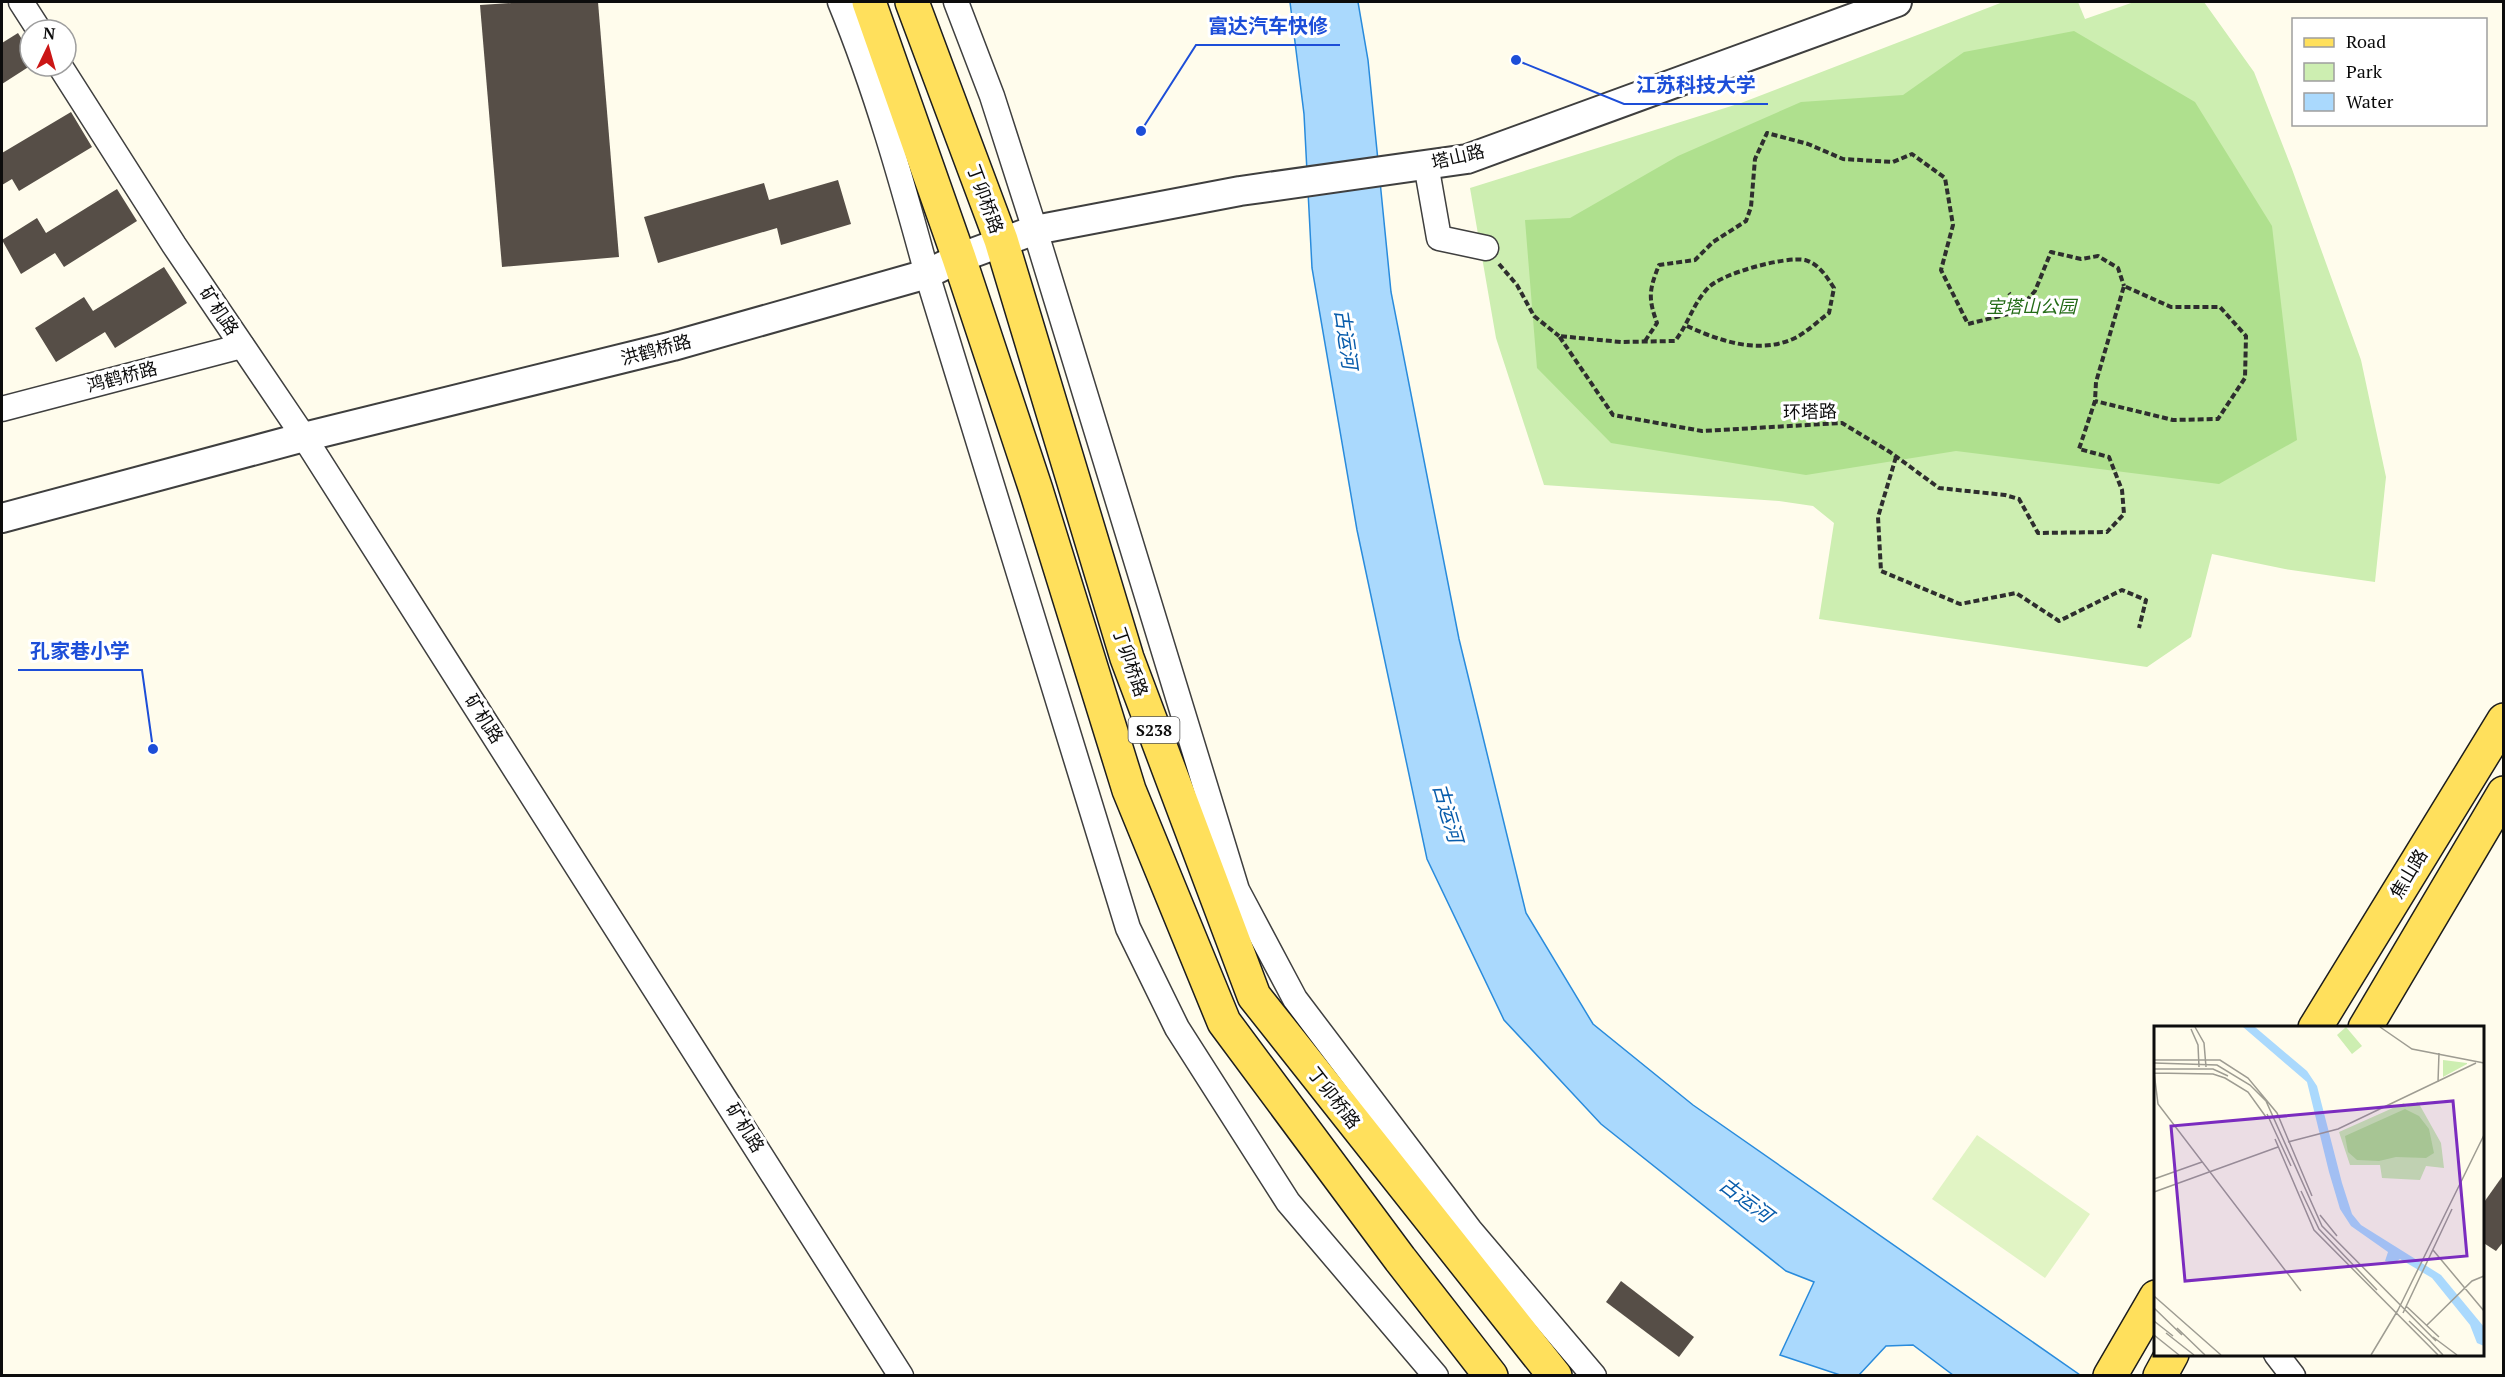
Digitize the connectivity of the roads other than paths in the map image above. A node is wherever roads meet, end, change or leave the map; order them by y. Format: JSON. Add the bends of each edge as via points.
{"nodes":[{"id":1,"x":21,"y":2,"type":"edge"},
{"id":2,"x":840,"y":2,"type":"edge"},
{"id":3,"x":868,"y":2,"type":"edge"},
{"id":4,"x":912,"y":2,"type":"edge"},
{"id":5,"x":956,"y":2,"type":"edge"},
{"id":6,"x":1897,"y":2,"type":"edge"},
{"id":7,"x":31,"y":18,"type":"edge"},
{"id":8,"x":67,"y":78,"type":"edge"},
{"id":9,"x":1426,"y":164,"type":"junction"},
{"id":10,"x":1035,"y":230,"type":"junction"},
{"id":11,"x":1001,"y":240,"type":"junction"},
{"id":12,"x":1486,"y":248,"type":"road end"},
{"id":13,"x":959,"y":258,"type":"junction"},
{"id":14,"x":927,"y":274,"type":"junction"},
{"id":15,"x":243,"y":346,"type":"junction"},
{"id":16,"x":2,"y":409,"type":"edge"},
{"id":17,"x":304,"y":437,"type":"junction"},
{"id":18,"x":2,"y":518,"type":"edge"},
{"id":19,"x":2504,"y":720,"type":"edge"},
{"id":20,"x":2504,"y":793,"type":"edge"},
{"id":21,"x":2316,"y":1026,"type":"edge"},
{"id":22,"x":2366,"y":1026,"type":"edge"},
{"id":23,"x":2154,"y":1300,"type":"edge"},
{"id":24,"x":2278,"y":1356,"type":"edge"},
{"id":25,"x":901,"y":1376,"type":"edge"},
{"id":26,"x":1436,"y":1376,"type":"edge"},
{"id":27,"x":1491,"y":1376,"type":"edge"},
{"id":28,"x":1555,"y":1376,"type":"edge"},
{"id":29,"x":1594,"y":1376,"type":"edge"},
{"id":30,"x":2110,"y":1376,"type":"edge"},
{"id":31,"x":2293,"y":1376,"type":"edge"}],
"edges":[{"from":1,"to":7,"type":"street"},
{"from":2,"to":14,"type":"street","via":[[905,191]]},
{"from":3,"to":13,"type":"main road","number":"S238"},
{"from":4,"to":11,"type":"main road","name":"丁卯桥路","number":"S238"},
{"from":5,"to":10,"type":"street","via":[[993,96]]},
{"from":6,"to":9,"type":"street","name":"塔山路","via":[[1467,159]]},
{"from":8,"to":15,"type":"street","name":"矿机路"},
{"from":9,"to":10,"type":"street","name":"塔山路","via":[[1240,191]]},
{"from":9,"to":12,"type":"street","via":[[1439,238]]},
{"from":10,"to":11,"type":"street","name":"塔山路"},
{"from":10,"to":29,"type":"street","via":[[1237,890],[1295,999],[1470,1230]]},
{"from":11,"to":13,"type":"street","name":"洪鹤桥路"},
{"from":11,"to":28,"type":"main road","name":"丁卯桥路","number":"S238","via":[[1127,658],[1254,996]]},
{"from":13,"to":14,"type":"street","name":"洪鹤桥路"},
{"from":13,"to":27,"type":"main road","number":"S238","via":[[1129,790],[1224,1022]]},
{"from":14,"to":17,"type":"street","name":"洪鹤桥路","via":[[673,346]]},
{"from":14,"to":26,"type":"street","via":[[1128,928],[1177,1028],[1288,1202]]},
{"from":15,"to":16,"type":"street","name":"鸿鹤桥路"},
{"from":15,"to":17,"type":"street","name":"矿机路"},
{"from":17,"to":18,"type":"street","name":"洪鹤桥路"},
{"from":17,"to":25,"type":"street","name":"矿机路"},
{"from":19,"to":21,"type":"main road","name":"焦山路"},
{"from":20,"to":22,"type":"main road"},
{"from":23,"to":30,"type":"main road"},
{"from":24,"to":31,"type":"street"}]}
